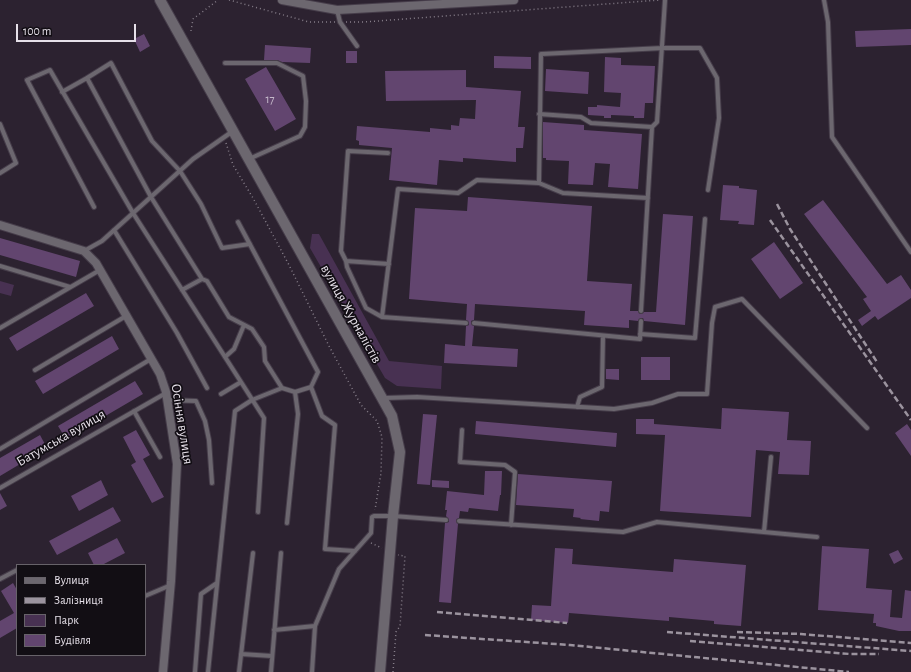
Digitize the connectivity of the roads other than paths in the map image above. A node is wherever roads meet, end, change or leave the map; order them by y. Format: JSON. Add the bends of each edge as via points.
{"nodes":[{"id":1,"x":160,"y":0,"type":"edge"},
{"id":2,"x":282,"y":0,"type":"edge"},
{"id":3,"x":514,"y":0,"type":"edge"},
{"id":4,"x":665,"y":0,"type":"edge"},
{"id":5,"x":824,"y":0,"type":"edge"},
{"id":6,"x":337,"y":10,"type":"junction"},
{"id":7,"x":358,"y":46,"type":"dead end"},
{"id":8,"x":663,"y":48,"type":"junction"},
{"id":9,"x":225,"y":63,"type":"dead end"},
{"id":10,"x":87,"y":78,"type":"junction"},
{"id":11,"x":62,"y":92,"type":"junction"},
{"id":12,"x":539,"y":114,"type":"junction"},
{"id":13,"x":0,"y":124,"type":"edge"},
{"id":14,"x":652,"y":127,"type":"junction"},
{"id":15,"x":233,"y":131,"type":"junction"},
{"id":16,"x":388,"y":153,"type":"dead end"},
{"id":17,"x":249,"y":159,"type":"junction"},
{"id":18,"x":180,"y":171,"type":"junction"},
{"id":19,"x":0,"y":173,"type":"edge"},
{"id":20,"x":539,"y":183,"type":"junction"},
{"id":21,"x":708,"y":190,"type":"dead end"},
{"id":22,"x":151,"y":197,"type":"junction"},
{"id":23,"x":648,"y":198,"type":"junction"},
{"id":24,"x":94,"y":207,"type":"dead end"},
{"id":25,"x":133,"y":213,"type":"junction"},
{"id":26,"x":705,"y":219,"type":"dead end"},
{"id":27,"x":238,"y":222,"type":"dead end"},
{"id":28,"x":0,"y":225,"type":"edge"},
{"id":29,"x":114,"y":230,"type":"junction"},
{"id":30,"x":250,"y":244,"type":"junction"},
{"id":31,"x":84,"y":251,"type":"junction"},
{"id":32,"x":911,"y":252,"type":"edge"},
{"id":33,"x":346,"y":262,"type":"junction"},
{"id":34,"x":389,"y":264,"type":"junction"},
{"id":35,"x":0,"y":266,"type":"edge"},
{"id":36,"x":100,"y":270,"type":"junction"},
{"id":37,"x":202,"y":279,"type":"junction"},
{"id":38,"x":70,"y":287,"type":"junction"},
{"id":39,"x":182,"y":290,"type":"junction"},
{"id":40,"x":641,"y":311,"type":"dead end"},
{"id":41,"x":126,"y":316,"type":"junction"},
{"id":42,"x":382,"y":317,"type":"junction"},
{"id":43,"x":641,"y":321,"type":"dead end"},
{"id":44,"x":466,"y":323,"type":"dead end"},
{"id":45,"x":474,"y":323,"type":"dead end"},
{"id":46,"x":244,"y":325,"type":"junction"},
{"id":47,"x":0,"y":328,"type":"edge"},
{"id":48,"x":640,"y":334,"type":"junction"},
{"id":49,"x":603,"y":336,"type":"junction"},
{"id":50,"x":225,"y":357,"type":"junction"},
{"id":51,"x":151,"y":359,"type":"junction"},
{"id":52,"x":35,"y":370,"type":"dead end"},
{"id":53,"x":241,"y":382,"type":"junction"},
{"id":54,"x":311,"y":387,"type":"junction"},
{"id":55,"x":207,"y":388,"type":"dead end"},
{"id":56,"x":282,"y":388,"type":"junction"},
{"id":57,"x":295,"y":392,"type":"junction"},
{"id":58,"x":221,"y":394,"type":"dead end"},
{"id":59,"x":167,"y":396,"type":"junction"},
{"id":60,"x":384,"y":398,"type":"junction"},
{"id":61,"x":252,"y":400,"type":"junction"},
{"id":62,"x":577,"y":407,"type":"junction"},
{"id":63,"x":134,"y":411,"type":"junction"},
{"id":64,"x":867,"y":428,"type":"dead end"},
{"id":65,"x":462,"y":430,"type":"dead end"},
{"id":66,"x":0,"y":449,"type":"edge"},
{"id":67,"x":160,"y":457,"type":"dead end"},
{"id":68,"x":771,"y":457,"type":"dead end"},
{"id":69,"x":212,"y":484,"type":"dead end"},
{"id":70,"x":0,"y":488,"type":"edge"},
{"id":71,"x":258,"y":512,"type":"dead end"},
{"id":72,"x":393,"y":516,"type":"junction"},
{"id":73,"x":446,"y":520,"type":"dead end"},
{"id":74,"x":459,"y":521,"type":"dead end"},
{"id":75,"x":287,"y":524,"type":"dead end"},
{"id":76,"x":512,"y":525,"type":"junction"},
{"id":77,"x":764,"y":532,"type":"junction"},
{"id":78,"x":817,"y":537,"type":"dead end"},
{"id":79,"x":355,"y":550,"type":"junction"},
{"id":80,"x":253,"y":552,"type":"dead end"},
{"id":81,"x":281,"y":553,"type":"dead end"},
{"id":82,"x":16,"y":571,"type":"edge"},
{"id":83,"x":0,"y":579,"type":"edge"},
{"id":84,"x":217,"y":583,"type":"junction"},
{"id":85,"x":171,"y":585,"type":"junction"},
{"id":86,"x":146,"y":596,"type":"edge"},
{"id":87,"x":315,"y":626,"type":"junction"},
{"id":88,"x":274,"y":630,"type":"junction"},
{"id":89,"x":241,"y":654,"type":"junction"},
{"id":90,"x":272,"y":656,"type":"junction"},
{"id":91,"x":163,"y":672,"type":"edge"},
{"id":92,"x":195,"y":672,"type":"edge"},
{"id":93,"x":208,"y":672,"type":"edge"},
{"id":94,"x":239,"y":672,"type":"edge"},
{"id":95,"x":271,"y":672,"type":"edge"},
{"id":96,"x":312,"y":672,"type":"edge"},
{"id":97,"x":380,"y":672,"type":"edge"}],
"edges":[{"from":1,"to":15,"type":"street","name":"вулиця Журналістів"},
{"from":2,"to":6,"type":"street"},
{"from":3,"to":6,"type":"street"},
{"from":4,"to":8,"type":"lane"},
{"from":5,"to":32,"type":"lane","via":[[828,22],[832,137]]},
{"from":6,"to":7,"type":"lane","via":[[340,22]]},
{"from":8,"to":12,"type":"lane","via":[[541,54]]},
{"from":8,"to":14,"type":"lane","via":[[657,122]]},
{"from":8,"to":21,"type":"lane","via":[[700,48],[716,78],[719,118]]},
{"from":9,"to":17,"type":"lane","via":[[277,63],[303,76],[306,101],[305,127],[300,136]]},
{"from":10,"to":11,"type":"lane"},
{"from":10,"to":18,"type":"lane","via":[[111,63],[152,141]]},
{"from":10,"to":22,"type":"lane"},
{"from":11,"to":24,"type":"lane","via":[[50,70],[27,80]]},
{"from":11,"to":25,"type":"lane"},
{"from":12,"to":14,"type":"lane","via":[[581,117],[591,123]]},
{"from":12,"to":20,"type":"lane"},
{"from":13,"to":19,"type":"lane","via":[[16,163]]},
{"from":14,"to":23,"type":"lane"},
{"from":15,"to":17,"type":"street","name":"вулиця Журналістів"},
{"from":15,"to":18,"type":"lane"},
{"from":16,"to":33,"type":"lane","via":[[348,150],[341,251]]},
{"from":17,"to":60,"type":"street","name":"вулиця Журналістів"},
{"from":18,"to":22,"type":"lane"},
{"from":18,"to":30,"type":"lane","via":[[201,204],[222,248]]},
{"from":20,"to":23,"type":"lane","via":[[563,193]]},
{"from":20,"to":34,"type":"lane","via":[[477,180],[458,193],[398,189]]},
{"from":22,"to":25,"type":"lane"},
{"from":22,"to":37,"type":"lane"},
{"from":23,"to":40,"type":"lane"},
{"from":25,"to":29,"type":"lane"},
{"from":25,"to":39,"type":"lane"},
{"from":26,"to":48,"type":"lane","via":[[695,338]]},
{"from":27,"to":30,"type":"lane"},
{"from":28,"to":31,"type":"street"},
{"from":29,"to":31,"type":"lane","via":[[102,241]]},
{"from":29,"to":55,"type":"lane","via":[[177,332]]},
{"from":30,"to":54,"type":"lane","via":[[318,372]]},
{"from":31,"to":36,"type":"street","name":"Осіння вулиця"},
{"from":33,"to":34,"type":"lane"},
{"from":33,"to":42,"type":"lane","via":[[366,308]]},
{"from":34,"to":42,"type":"lane"},
{"from":35,"to":38,"type":"lane"},
{"from":36,"to":38,"type":"lane"},
{"from":36,"to":41,"type":"street","name":"Осіння вулиця"},
{"from":37,"to":39,"type":"lane"},
{"from":37,"to":46,"type":"lane","via":[[207,281],[229,317]]},
{"from":38,"to":47,"type":"lane"},
{"from":39,"to":50,"type":"lane"},
{"from":41,"to":51,"type":"street","name":"Осіння вулиця"},
{"from":41,"to":52,"type":"lane"},
{"from":42,"to":44,"type":"lane"},
{"from":43,"to":48,"type":"lane"},
{"from":45,"to":49,"type":"lane"},
{"from":46,"to":50,"type":"lane","via":[[234,349]]},
{"from":46,"to":56,"type":"lane","via":[[252,330],[264,347],[265,361]]},
{"from":48,"to":49,"type":"lane","via":[[640,339]]},
{"from":49,"to":62,"type":"lane","via":[[602,387],[580,397]]},
{"from":50,"to":53,"type":"lane"},
{"from":51,"to":59,"type":"street","name":"Осіння вулиця","via":[[160,374]]},
{"from":51,"to":66,"type":"lane"},
{"from":53,"to":58,"type":"lane"},
{"from":53,"to":61,"type":"lane"},
{"from":54,"to":57,"type":"lane"},
{"from":54,"to":79,"type":"lane","via":[[322,416],[335,425],[325,548]]},
{"from":56,"to":57,"type":"lane"},
{"from":56,"to":61,"type":"lane"},
{"from":57,"to":75,"type":"lane","via":[[298,414]]},
{"from":59,"to":63,"type":"lane","name":"Батумська вулиця"},
{"from":59,"to":69,"type":"lane","via":[[196,401],[205,421],[209,440]]},
{"from":59,"to":85,"type":"street","name":"Осіння вулиця","via":[[178,464]]},
{"from":60,"to":62,"type":"lane","via":[[417,397]]},
{"from":60,"to":72,"type":"street","name":"вулиця Журналістів","via":[[392,416],[400,452]]},
{"from":61,"to":71,"type":"lane","via":[[264,418]]},
{"from":61,"to":84,"type":"lane","via":[[235,411]]},
{"from":62,"to":64,"type":"lane","via":[[614,409],[652,403],[678,394],[707,394],[714,307],[742,300]]},
{"from":63,"to":67,"type":"lane"},
{"from":63,"to":70,"type":"lane","name":"Батумська вулиця"},
{"from":65,"to":76,"type":"lane","via":[[460,462],[505,465],[515,472]]},
{"from":68,"to":77,"type":"lane"},
{"from":72,"to":73,"type":"lane"},
{"from":72,"to":79,"type":"lane","via":[[374,516],[371,519],[371,533]]},
{"from":72,"to":97,"type":"street","name":"вулиця Журналістів"},
{"from":74,"to":76,"type":"lane"},
{"from":76,"to":77,"type":"lane","via":[[623,532],[657,522]]},
{"from":77,"to":78,"type":"lane"},
{"from":79,"to":87,"type":"lane","via":[[339,569]]},
{"from":80,"to":89,"type":"lane"},
{"from":81,"to":88,"type":"lane"},
{"from":82,"to":83,"type":"lane"},
{"from":84,"to":92,"type":"lane","via":[[201,594]]},
{"from":84,"to":93,"type":"lane"},
{"from":85,"to":86,"type":"lane"},
{"from":85,"to":91,"type":"street","name":"Осіння вулиця"},
{"from":87,"to":88,"type":"lane"},
{"from":87,"to":96,"type":"lane"},
{"from":88,"to":90,"type":"lane"},
{"from":89,"to":90,"type":"lane"},
{"from":89,"to":94,"type":"lane"},
{"from":90,"to":95,"type":"lane"}]}
